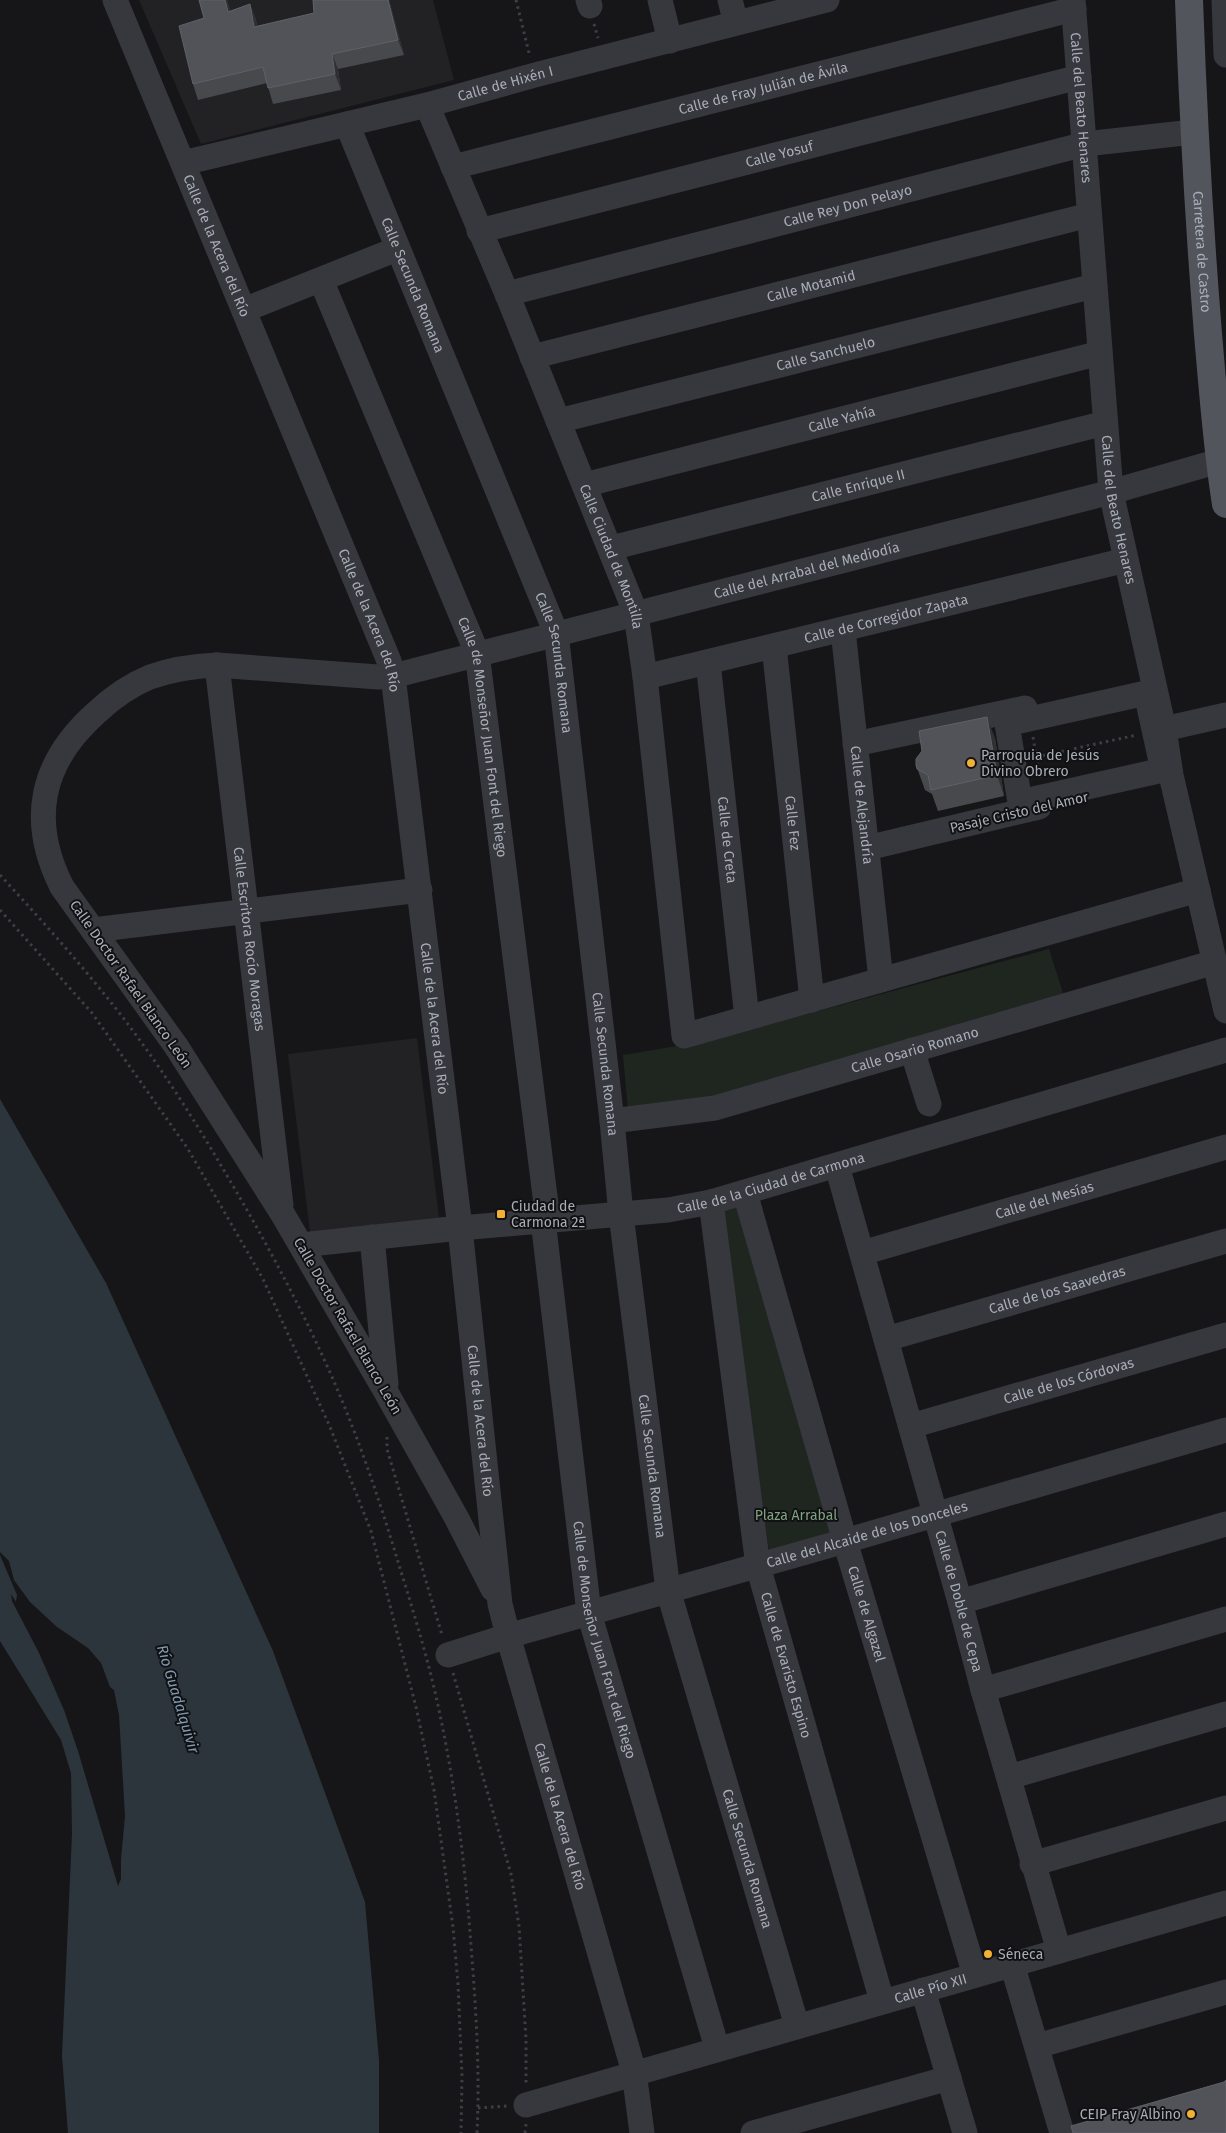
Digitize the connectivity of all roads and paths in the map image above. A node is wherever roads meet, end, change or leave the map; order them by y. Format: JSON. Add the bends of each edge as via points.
{"nodes":[{"id":1,"x":115,"y":0,"type":"edge"},
{"id":2,"x":516,"y":0,"type":"edge"},
{"id":3,"x":660,"y":0,"type":"edge"},
{"id":4,"x":827,"y":0,"type":"edge"},
{"id":5,"x":1189,"y":0,"type":"edge"},
{"id":6,"x":1224,"y":0,"type":"edge"},
{"id":7,"x":589,"y":3,"type":"edge"},
{"id":8,"x":802,"y":3,"type":"edge"},
{"id":9,"x":1073,"y":4,"type":"edge"},
{"id":10,"x":733,"y":12,"type":"edge"},
{"id":11,"x":670,"y":41,"type":"junction"},
{"id":12,"x":1226,"y":55,"type":"edge"},
{"id":13,"x":603,"y":58,"type":"junction"},
{"id":14,"x":534,"y":75,"type":"junction"},
{"id":15,"x":1079,"y":77,"type":"junction"},
{"id":16,"x":427,"y":105,"type":"junction"},
{"id":17,"x":347,"y":124,"type":"junction"},
{"id":18,"x":1193,"y":132,"type":"junction"},
{"id":19,"x":1084,"y":144,"type":"junction"},
{"id":20,"x":183,"y":163,"type":"junction"},
{"id":21,"x":453,"y":166,"type":"junction"},
{"id":22,"x":1089,"y":215,"type":"junction"},
{"id":23,"x":480,"y":231,"type":"junction"},
{"id":24,"x":397,"y":249,"type":"junction"},
{"id":25,"x":321,"y":280,"type":"junction"},
{"id":26,"x":1094,"y":286,"type":"junction"},
{"id":27,"x":507,"y":294,"type":"junction"},
{"id":28,"x":244,"y":310,"type":"junction"},
{"id":29,"x":1100,"y":353,"type":"junction"},
{"id":30,"x":532,"y":357,"type":"junction"},
{"id":31,"x":558,"y":421,"type":"junction"},
{"id":32,"x":1105,"y":423,"type":"junction"},
{"id":33,"x":1219,"y":461,"type":"junction"},
{"id":34,"x":584,"y":485,"type":"junction"},
{"id":35,"x":1111,"y":492,"type":"junction"},
{"id":36,"x":1226,"y":504,"type":"edge"},
{"id":37,"x":611,"y":548,"type":"junction"},
{"id":38,"x":1126,"y":560,"type":"junction"},
{"id":39,"x":636,"y":614,"type":"junction"},
{"id":40,"x":843,"y":630,"type":"junction"},
{"id":41,"x":556,"y":633,"type":"junction"},
{"id":42,"x":774,"y":646,"type":"junction"},
{"id":43,"x":477,"y":653,"type":"junction"},
{"id":44,"x":708,"y":662,"type":"junction"},
{"id":45,"x":217,"y":665,"type":"junction"},
{"id":46,"x":393,"y":676,"type":"junction"},
{"id":47,"x":645,"y":678,"type":"junction"},
{"id":48,"x":1152,"y":681,"type":"junction"},
{"id":49,"x":1226,"y":715,"type":"edge"},
{"id":50,"x":1029,"y":719,"type":"junction"},
{"id":51,"x":1159,"y":730,"type":"junction"},
{"id":52,"x":855,"y":744,"type":"junction"},
{"id":53,"x":1036,"y":757,"type":"junction"},
{"id":54,"x":1172,"y":776,"type":"junction"},
{"id":55,"x":1044,"y":797,"type":"junction"},
{"id":56,"x":866,"y":848,"type":"junction"},
{"id":57,"x":0,"y":876,"type":"edge"},
{"id":58,"x":420,"y":890,"type":"junction"},
{"id":59,"x":1198,"y":890,"type":"junction"},
{"id":60,"x":0,"y":910,"type":"edge"},
{"id":61,"x":245,"y":911,"type":"junction"},
{"id":62,"x":93,"y":930,"type":"junction"},
{"id":63,"x":1214,"y":962,"type":"junction"},
{"id":64,"x":881,"y":980,"type":"junction"},
{"id":65,"x":812,"y":1000,"type":"junction"},
{"id":66,"x":1226,"y":1011,"type":"edge"},
{"id":67,"x":747,"y":1018,"type":"junction"},
{"id":68,"x":912,"y":1050,"type":"junction"},
{"id":69,"x":1226,"y":1050,"type":"edge"},
{"id":70,"x":929,"y":1104,"type":"dead end"},
{"id":71,"x":612,"y":1121,"type":"junction"},
{"id":72,"x":1226,"y":1147,"type":"edge"},
{"id":73,"x":837,"y":1166,"type":"junction"},
{"id":74,"x":745,"y":1193,"type":"junction"},
{"id":75,"x":711,"y":1202,"type":"junction"},
{"id":76,"x":282,"y":1213,"type":"junction"},
{"id":77,"x":621,"y":1214,"type":"junction"},
{"id":78,"x":546,"y":1220,"type":"junction"},
{"id":79,"x":460,"y":1228,"type":"junction"},
{"id":80,"x":372,"y":1237,"type":"junction"},
{"id":81,"x":1226,"y":1241,"type":"edge"},
{"id":82,"x":302,"y":1245,"type":"junction"},
{"id":83,"x":862,"y":1253,"type":"junction"},
{"id":84,"x":1226,"y":1336,"type":"edge"},
{"id":85,"x":886,"y":1339,"type":"junction"},
{"id":86,"x":386,"y":1392,"type":"junction"},
{"id":87,"x":911,"y":1426,"type":"junction"},
{"id":88,"x":387,"y":1430,"type":"dead end"},
{"id":89,"x":1226,"y":1430,"type":"edge"},
{"id":90,"x":490,"y":1507,"type":"junction"},
{"id":91,"x":936,"y":1513,"type":"junction"},
{"id":92,"x":456,"y":1517,"type":"junction"},
{"id":93,"x":1226,"y":1524,"type":"edge"},
{"id":94,"x":845,"y":1541,"type":"junction"},
{"id":95,"x":758,"y":1566,"type":"junction"},
{"id":96,"x":668,"y":1590,"type":"junction"},
{"id":97,"x":960,"y":1602,"type":"junction"},
{"id":98,"x":500,"y":1604,"type":"junction"},
{"id":99,"x":589,"y":1613,"type":"junction"},
{"id":100,"x":1226,"y":1619,"type":"edge"},
{"id":101,"x":508,"y":1636,"type":"junction"},
{"id":102,"x":448,"y":1655,"type":"junction"},
{"id":103,"x":983,"y":1690,"type":"junction"},
{"id":104,"x":1226,"y":1714,"type":"edge"},
{"id":105,"x":1009,"y":1777,"type":"junction"},
{"id":106,"x":1226,"y":1808,"type":"edge"},
{"id":107,"x":1032,"y":1864,"type":"junction"},
{"id":108,"x":1226,"y":1903,"type":"edge"},
{"id":109,"x":1059,"y":1951,"type":"junction"},
{"id":110,"x":1012,"y":1964,"type":"junction"},
{"id":111,"x":976,"y":1975,"type":"junction"},
{"id":112,"x":923,"y":1990,"type":"junction"},
{"id":113,"x":1226,"y":1992,"type":"edge"},
{"id":114,"x":882,"y":2001,"type":"junction"},
{"id":115,"x":797,"y":2026,"type":"junction"},
{"id":116,"x":1037,"y":2046,"type":"junction"},
{"id":117,"x":717,"y":2048,"type":"junction"},
{"id":118,"x":634,"y":2072,"type":"junction"},
{"id":119,"x":949,"y":2078,"type":"junction"},
{"id":120,"x":526,"y":2105,"type":"junction"},
{"id":121,"x":478,"y":2108,"type":"junction"},
{"id":122,"x":1068,"y":2130,"type":"edge"},
{"id":123,"x":461,"y":2133,"type":"edge"},
{"id":124,"x":477,"y":2133,"type":"edge"},
{"id":125,"x":525,"y":2133,"type":"edge"},
{"id":126,"x":642,"y":2133,"type":"edge"},
{"id":127,"x":753,"y":2133,"type":"edge"},
{"id":128,"x":965,"y":2133,"type":"edge"}],
"edges":[{"from":1,"to":20,"type":"street","name":"Calle de la Acera del Río"},
{"from":2,"to":14,"type":"path"},
{"from":3,"to":11,"type":"street"},
{"from":4,"to":8,"type":"street","name":"Calle de Hixén I"},
{"from":5,"to":18,"type":"main road","name":"Carretera de Castro"},
{"from":6,"to":12,"type":"street"},
{"from":7,"to":13,"type":"path"},
{"from":8,"to":10,"type":"street","name":"Calle de Hixén I"},
{"from":9,"to":15,"type":"street","name":"Calle del Beato Henares"},
{"from":9,"to":21,"type":"street","name":"Calle de Fray Julián de Ávila"},
{"from":10,"to":11,"type":"street","name":"Calle de Hixén I"},
{"from":11,"to":13,"type":"street","name":"Calle de Hixén I"},
{"from":13,"to":14,"type":"street","name":"Calle de Hixén I"},
{"from":14,"to":16,"type":"street","name":"Calle de Hixén I"},
{"from":15,"to":19,"type":"street","name":"Calle del Beato Henares"},
{"from":15,"to":23,"type":"street","name":"Calle Yosuf"},
{"from":16,"to":17,"type":"street","name":"Calle de Hixén I"},
{"from":16,"to":21,"type":"street","name":"Calle Ciudad de Montilla"},
{"from":17,"to":20,"type":"street","name":"Calle de Hixén I"},
{"from":17,"to":24,"type":"street","name":"Calle Secunda Romana"},
{"from":18,"to":19,"type":"street","name":"Calle Rey Don Pelayo"},
{"from":18,"to":33,"type":"main road","name":"Carretera de Castro"},
{"from":19,"to":22,"type":"street","name":"Calle del Beato Henares"},
{"from":19,"to":27,"type":"street","name":"Calle Rey Don Pelayo"},
{"from":20,"to":28,"type":"street","name":"Calle de la Acera del Río"},
{"from":21,"to":23,"type":"street","name":"Calle Ciudad de Montilla"},
{"from":22,"to":26,"type":"street","name":"Calle del Beato Henares"},
{"from":22,"to":30,"type":"street","name":"Calle Motamid"},
{"from":23,"to":27,"type":"street","name":"Calle Ciudad de Montilla"},
{"from":24,"to":25,"type":"street"},
{"from":24,"to":41,"type":"street","name":"Calle Secunda Romana"},
{"from":25,"to":28,"type":"street"},
{"from":25,"to":43,"type":"street","name":"Calle de Monseñor Juan Font del Riego"},
{"from":26,"to":29,"type":"street","name":"Calle del Beato Henares"},
{"from":26,"to":31,"type":"street","name":"Calle Sanchuelo"},
{"from":27,"to":30,"type":"street","name":"Calle Ciudad de Montilla"},
{"from":28,"to":46,"type":"street","name":"Calle de la Acera del Río"},
{"from":29,"to":32,"type":"street","name":"Calle del Beato Henares"},
{"from":29,"to":34,"type":"street","name":"Calle Yahía"},
{"from":30,"to":31,"type":"street","name":"Calle Ciudad de Montilla"},
{"from":31,"to":34,"type":"street","name":"Calle Ciudad de Montilla"},
{"from":32,"to":35,"type":"street","name":"Calle del Beato Henares"},
{"from":32,"to":37,"type":"street","name":"Calle Enrique II"},
{"from":33,"to":35,"type":"street","name":"Calle del Arrabal del Mediodía"},
{"from":33,"to":36,"type":"main road","name":"Carretera de Castro"},
{"from":34,"to":37,"type":"street","name":"Calle Ciudad de Montilla"},
{"from":35,"to":38,"type":"street","name":"Calle del Beato Henares"},
{"from":35,"to":39,"type":"street","name":"Calle del Arrabal del Mediodía"},
{"from":37,"to":39,"type":"street","name":"Calle Ciudad de Montilla"},
{"from":38,"to":40,"type":"street","name":"Calle de Corregidor Zapata"},
{"from":38,"to":48,"type":"street","name":"Calle del Beato Henares"},
{"from":39,"to":41,"type":"street","name":"Calle del Arrabal del Mediodía"},
{"from":39,"to":47,"type":"street","name":"Calle Ciudad de Montilla"},
{"from":40,"to":42,"type":"street","name":"Calle de Corregidor Zapata"},
{"from":40,"to":52,"type":"street","name":"Calle de Alejandría"},
{"from":41,"to":43,"type":"street","name":"Calle del Arrabal del Mediodía"},
{"from":41,"to":71,"type":"street","name":"Calle Secunda Romana"},
{"from":42,"to":44,"type":"street","name":"Calle de Corregidor Zapata"},
{"from":42,"to":65,"type":"street","name":"Calle Fez"},
{"from":43,"to":46,"type":"street","name":"Calle del Arrabal del Mediodía"},
{"from":43,"to":78,"type":"street","name":"Calle de Monseñor Juan Font del Riego"},
{"from":44,"to":47,"type":"street","name":"Calle de Corregidor Zapata"},
{"from":44,"to":67,"type":"street","name":"Calle de Creta"},
{"from":45,"to":46,"type":"street","name":"Calle Doctor Rafael Blanco León"},
{"from":45,"to":61,"type":"street","name":"Calle Escritora Rocío Moragas"},
{"from":45,"to":62,"type":"street","name":"Calle Doctor Rafael Blanco León","via":[[173,670],[125,690],[104,705],[72,738],[52,769],[46,790],[43,827],[50,860],[62,887]]},
{"from":46,"to":58,"type":"street","name":"Calle de la Acera del Río"},
{"from":47,"to":67,"type":"street","name":"Calle Ciudad de Montilla","via":[[684,1036]]},
{"from":48,"to":51,"type":"street","name":"Calle del Beato Henares"},
{"from":48,"to":52,"type":"street"},
{"from":49,"to":51,"type":"street"},
{"from":50,"to":51,"type":"street","via":[[1146,693]]},
{"from":50,"to":53,"type":"path"},
{"from":50,"to":55,"type":"street","via":[[1007,724],[1018,793],[1020,802]]},
{"from":51,"to":53,"type":"path"},
{"from":51,"to":54,"type":"street","name":"Calle del Beato Henares"},
{"from":51,"to":55,"type":"street","via":[[1163,770]]},
{"from":52,"to":56,"type":"street","name":"Calle de Alejandría"},
{"from":53,"to":55,"type":"path"},
{"from":54,"to":56,"type":"street","name":"Pasaje Cristo del Amor"},
{"from":54,"to":59,"type":"street","name":"Calle del Beato Henares"},
{"from":56,"to":64,"type":"street","name":"Calle de Alejandría"},
{"from":57,"to":121,"type":"path","via":[[108,998],[208,1143],[285,1279],[324,1358],[357,1439],[419,1632],[446,1744],[469,1916]]},
{"from":58,"to":61,"type":"street"},
{"from":58,"to":79,"type":"street","name":"Calle de la Acera del Río"},
{"from":59,"to":63,"type":"street","name":"Calle del Beato Henares"},
{"from":59,"to":64,"type":"street"},
{"from":60,"to":123,"type":"path","via":[[92,1013],[188,1149],[263,1279],[330,1427],[371,1531],[434,1790],[458,1984]]},
{"from":61,"to":62,"type":"street"},
{"from":61,"to":76,"type":"street","name":"Calle Escritora Rocío Moragas"},
{"from":62,"to":76,"type":"street","name":"Calle Doctor Rafael Blanco León","via":[[176,1046]]},
{"from":63,"to":66,"type":"street","name":"Calle del Beato Henares"},
{"from":63,"to":68,"type":"street","name":"Calle Osario Romano"},
{"from":64,"to":65,"type":"street"},
{"from":65,"to":67,"type":"street"},
{"from":68,"to":70,"type":"street"},
{"from":68,"to":71,"type":"street","name":"Calle Osario Romano","via":[[715,1108]]},
{"from":69,"to":73,"type":"street","name":"Calle de la Ciudad de Carmona"},
{"from":71,"to":77,"type":"street","name":"Calle Secunda Romana"},
{"from":72,"to":83,"type":"street","name":"Calle del Mesías"},
{"from":73,"to":74,"type":"street","name":"Calle de la Ciudad de Carmona"},
{"from":73,"to":83,"type":"street","name":"Calle de Doble de Cepa"},
{"from":74,"to":75,"type":"street","name":"Calle de la Ciudad de Carmona"},
{"from":74,"to":94,"type":"street","name":"Calle de Algazel"},
{"from":75,"to":77,"type":"street","name":"Calle de la Ciudad de Carmona"},
{"from":75,"to":95,"type":"street","name":"Calle de Evaristo Espino"},
{"from":76,"to":82,"type":"street","name":"Calle Doctor Rafael Blanco León"},
{"from":77,"to":78,"type":"street","name":"Calle de la Ciudad de Carmona"},
{"from":77,"to":96,"type":"street","name":"Calle Secunda Romana"},
{"from":78,"to":79,"type":"street","name":"Calle de la Ciudad de Carmona"},
{"from":78,"to":99,"type":"street","name":"Calle de Monseñor Juan Font del Riego"},
{"from":79,"to":80,"type":"street","name":"Calle de la Ciudad de Carmona"},
{"from":79,"to":90,"type":"street","name":"Calle de la Acera del Río"},
{"from":80,"to":82,"type":"street","name":"Calle de la Ciudad de Carmona"},
{"from":80,"to":86,"type":"street"},
{"from":81,"to":85,"type":"street","name":"Calle de los Saavedras"},
{"from":82,"to":86,"type":"street","name":"Calle Doctor Rafael Blanco León"},
{"from":83,"to":85,"type":"street","name":"Calle de Doble de Cepa"},
{"from":84,"to":87,"type":"street","name":"Calle de los Córdovas"},
{"from":85,"to":87,"type":"street","name":"Calle de Doble de Cepa"},
{"from":86,"to":92,"type":"street","name":"Calle Doctor Rafael Blanco León"},
{"from":87,"to":91,"type":"street","name":"Calle de Doble de Cepa"},
{"from":88,"to":102,"type":"path","via":[[387,1449]]},
{"from":89,"to":91,"type":"street","name":"Calle del Alcaide de los Donceles"},
{"from":90,"to":92,"type":"street","via":[[473,1516]]},
{"from":90,"to":98,"type":"street","name":"Calle de la Acera del Río"},
{"from":91,"to":94,"type":"street","name":"Calle del Alcaide de los Donceles"},
{"from":91,"to":97,"type":"street","name":"Calle de Doble de Cepa"},
{"from":92,"to":98,"type":"street","name":"Calle Doctor Rafael Blanco León"},
{"from":93,"to":97,"type":"street"},
{"from":94,"to":95,"type":"street","name":"Calle del Alcaide de los Donceles"},
{"from":94,"to":111,"type":"street","name":"Calle de Algazel"},
{"from":95,"to":96,"type":"street","name":"Calle del Alcaide de los Donceles"},
{"from":95,"to":114,"type":"street","name":"Calle de Evaristo Espino"},
{"from":96,"to":99,"type":"street","name":"Calle del Alcaide de los Donceles"},
{"from":96,"to":115,"type":"street","name":"Calle Secunda Romana"},
{"from":97,"to":103,"type":"street","name":"Calle de Doble de Cepa"},
{"from":98,"to":101,"type":"street","name":"Calle de la Acera del Río"},
{"from":99,"to":101,"type":"street","name":"Calle del Alcaide de los Donceles"},
{"from":99,"to":117,"type":"street","name":"Calle de Monseñor Juan Font del Riego"},
{"from":100,"to":103,"type":"street"},
{"from":101,"to":102,"type":"street","name":"Calle del Alcaide de los Donceles"},
{"from":101,"to":118,"type":"street","name":"Calle de la Acera del Río"},
{"from":102,"to":120,"type":"path","via":[[511,1874],[519,1926],[526,2039]]},
{"from":103,"to":105,"type":"street","name":"Calle de Doble de Cepa"},
{"from":104,"to":105,"type":"street"},
{"from":105,"to":107,"type":"street","name":"Calle de Doble de Cepa"},
{"from":106,"to":107,"type":"street"},
{"from":107,"to":109,"type":"street","name":"Calle de Doble de Cepa"},
{"from":108,"to":109,"type":"street","name":"Calle Pío XII"},
{"from":109,"to":110,"type":"street","name":"Calle Pío XII"},
{"from":110,"to":111,"type":"street","name":"Calle Pío XII"},
{"from":110,"to":116,"type":"street"},
{"from":111,"to":112,"type":"street","name":"Calle Pío XII"},
{"from":112,"to":114,"type":"street","name":"Calle Pío XII"},
{"from":112,"to":119,"type":"street"},
{"from":113,"to":116,"type":"street"},
{"from":114,"to":115,"type":"street","name":"Calle Pío XII"},
{"from":115,"to":117,"type":"street","name":"Calle Pío XII"},
{"from":116,"to":122,"type":"street"},
{"from":117,"to":118,"type":"street","name":"Calle Pío XII"},
{"from":118,"to":120,"type":"street","name":"Calle Pío XII"},
{"from":118,"to":126,"type":"street","name":"Calle de la Acera del Río"},
{"from":119,"to":127,"type":"street"},
{"from":119,"to":128,"type":"street"},
{"from":120,"to":121,"type":"path"},
{"from":120,"to":125,"type":"path"},
{"from":121,"to":124,"type":"path"}]}
